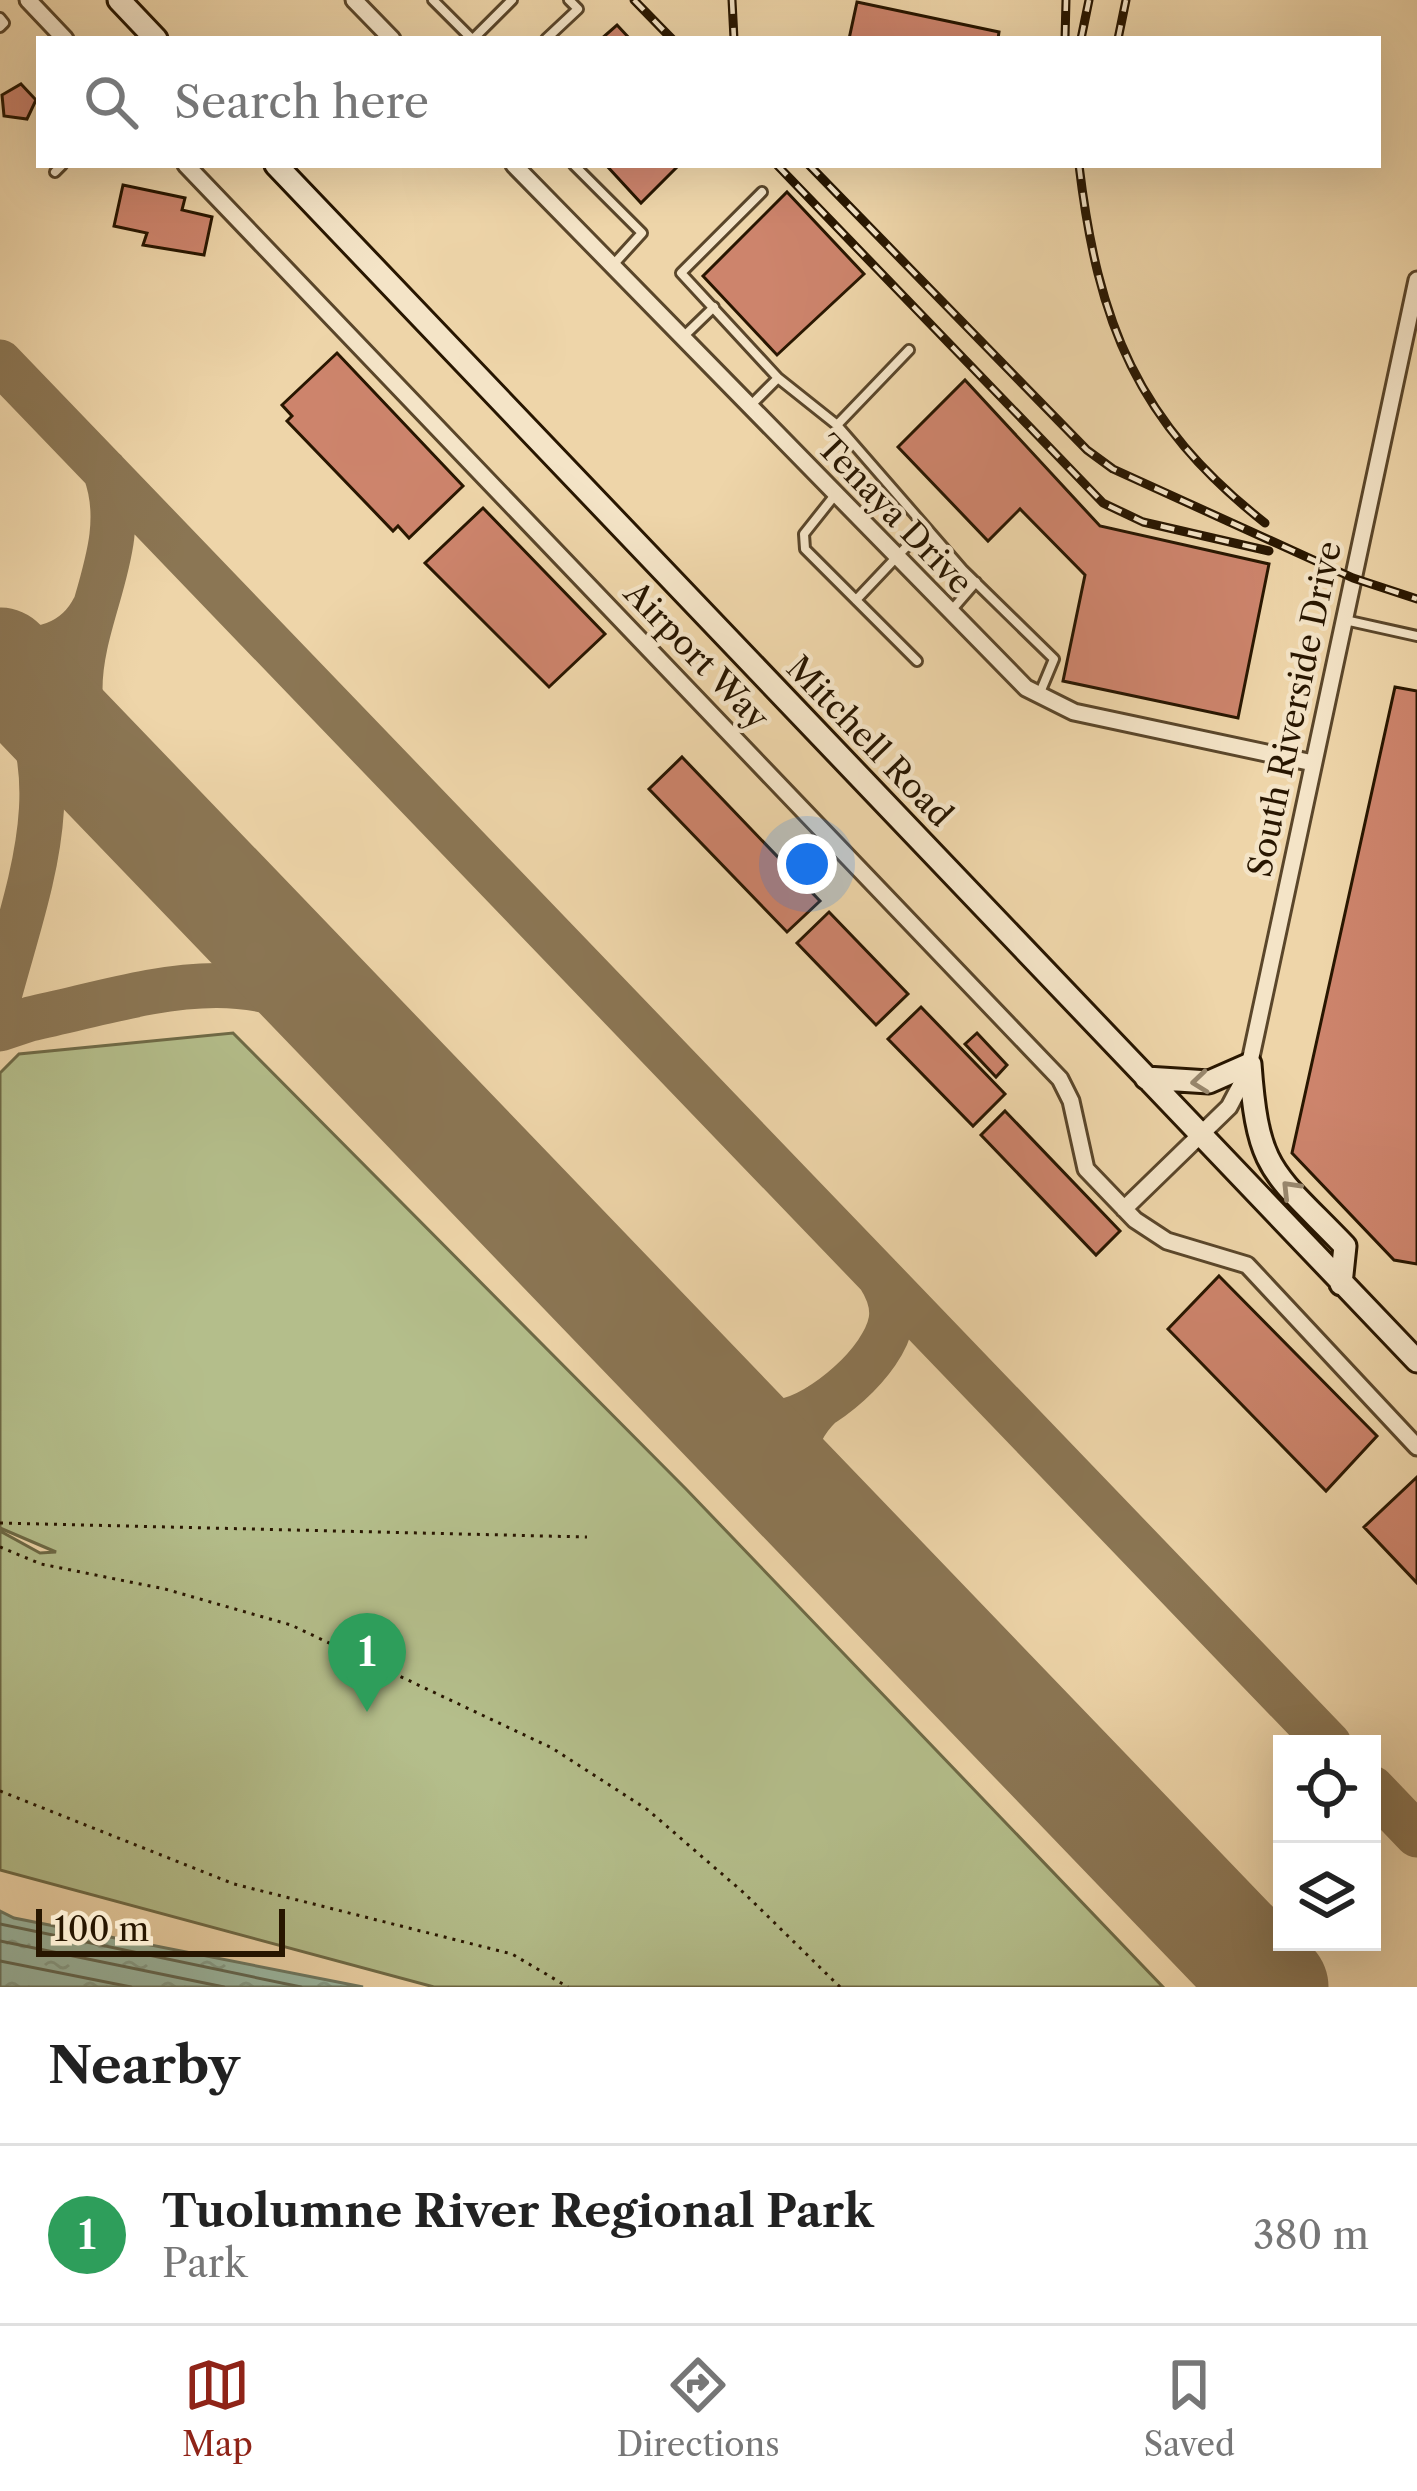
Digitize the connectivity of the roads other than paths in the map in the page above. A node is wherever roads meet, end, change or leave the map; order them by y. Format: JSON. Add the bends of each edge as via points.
{"nodes":[{"id":1,"x":28,"y":0,"type":"edge"},
{"id":2,"x":118,"y":0,"type":"edge"},
{"id":3,"x":354,"y":0,"type":"edge"},
{"id":4,"x":433,"y":0,"type":"edge"},
{"id":5,"x":512,"y":0,"type":"edge"},
{"id":6,"x":569,"y":0,"type":"edge"},
{"id":7,"x":62,"y":36,"type":"edge"},
{"id":8,"x":153,"y":36,"type":"edge"},
{"id":9,"x":389,"y":36,"type":"edge"},
{"id":10,"x":469,"y":36,"type":"edge"},
{"id":11,"x":475,"y":36,"type":"edge"},
{"id":12,"x":550,"y":36,"type":"edge"},
{"id":13,"x":189,"y":168,"type":"edge"},
{"id":14,"x":279,"y":168,"type":"edge"},
{"id":15,"x":517,"y":168,"type":"edge"},
{"id":16,"x":577,"y":168,"type":"edge"},
{"id":17,"x":762,"y":192,"type":"dead end"},
{"id":18,"x":612,"y":266,"type":"junction"},
{"id":19,"x":1417,"y":280,"type":"edge"},
{"id":20,"x":714,"y":307,"type":"junction"},
{"id":21,"x":682,"y":338,"type":"junction"},
{"id":22,"x":909,"y":350,"type":"dead end"},
{"id":23,"x":778,"y":378,"type":"junction"},
{"id":24,"x":749,"y":406,"type":"junction"},
{"id":25,"x":837,"y":425,"type":"junction"},
{"id":26,"x":835,"y":495,"type":"junction"},
{"id":27,"x":926,"y":527,"type":"junction"},
{"id":28,"x":898,"y":560,"type":"junction"},
{"id":29,"x":976,"y":582,"type":"junction"},
{"id":30,"x":856,"y":600,"type":"junction"},
{"id":31,"x":949,"y":613,"type":"junction"},
{"id":32,"x":1344,"y":620,"type":"junction"},
{"id":33,"x":1417,"y":635,"type":"edge"},
{"id":34,"x":917,"y":662,"type":"dead end"},
{"id":35,"x":1038,"y":696,"type":"junction"},
{"id":36,"x":1313,"y":763,"type":"junction"},
{"id":37,"x":1250,"y":1064,"type":"junction"},
{"id":38,"x":1146,"y":1078,"type":"junction"},
{"id":39,"x":1200,"y":1137,"type":"junction"},
{"id":40,"x":1124,"y":1209,"type":"junction"},
{"id":41,"x":1341,"y":1284,"type":"junction"},
{"id":42,"x":1417,"y":1361,"type":"edge"},
{"id":43,"x":1417,"y":1447,"type":"edge"}],
"edges":[{"from":1,"to":7,"type":"street"},
{"from":2,"to":8,"type":"main road"},
{"from":3,"to":9,"type":"street"},
{"from":4,"to":10,"type":"lane"},
{"from":5,"to":11,"type":"lane"},
{"from":6,"to":12,"type":"lane","via":[[578,9]]},
{"from":13,"to":40,"type":"street","name":"Airport Way","via":[[1060,1079],[1086,1169]]},
{"from":14,"to":38,"type":"main road","name":"Mitchell Road"},
{"from":15,"to":18,"type":"street","name":"Tenaya Drive"},
{"from":16,"to":18,"type":"lane","via":[[642,233]]},
{"from":17,"to":20,"type":"lane","via":[[681,273]]},
{"from":18,"to":21,"type":"street","name":"Tenaya Drive"},
{"from":19,"to":32,"type":"street","name":"South Riverside Drive"},
{"from":20,"to":21,"type":"lane"},
{"from":20,"to":23,"type":"lane"},
{"from":21,"to":24,"type":"street","name":"Tenaya Drive"},
{"from":22,"to":25,"type":"lane"},
{"from":23,"to":24,"type":"lane"},
{"from":23,"to":25,"type":"lane"},
{"from":24,"to":26,"type":"street","name":"Tenaya Drive"},
{"from":25,"to":27,"type":"lane"},
{"from":26,"to":28,"type":"street","name":"Tenaya Drive"},
{"from":26,"to":30,"type":"lane","via":[[804,533],[805,549]]},
{"from":27,"to":28,"type":"lane"},
{"from":27,"to":29,"type":"lane"},
{"from":28,"to":30,"type":"lane"},
{"from":28,"to":31,"type":"street","name":"Tenaya Drive"},
{"from":29,"to":31,"type":"lane"},
{"from":29,"to":35,"type":"lane","via":[[1054,659]]},
{"from":30,"to":34,"type":"lane"},
{"from":31,"to":35,"type":"street","name":"Tenaya Drive"},
{"from":32,"to":33,"type":"lane"},
{"from":32,"to":36,"type":"street","name":"South Riverside Drive"},
{"from":35,"to":36,"type":"street","name":"Tenaya Drive","via":[[1075,712]]},
{"from":36,"to":37,"type":"street","name":"South Riverside Drive"},
{"from":37,"to":38,"type":"main road","one_way":true,"via":[[1209,1082]]},
{"from":37,"to":39,"type":"street","name":"South Riverside Drive","via":[[1233,1103]]},
{"from":41,"to":37,"type":"main road","one_way":true,"via":[[1345,1246],[1264,1159]]},
{"from":38,"to":39,"type":"main road","name":"Mitchell Road"},
{"from":39,"to":40,"type":"street"},
{"from":39,"to":41,"type":"main road","name":"Mitchell Road"},
{"from":40,"to":43,"type":"street","name":"Airport Way","via":[[1167,1241],[1247,1265]]},
{"from":41,"to":42,"type":"main road","name":"Mitchell Road"}]}
